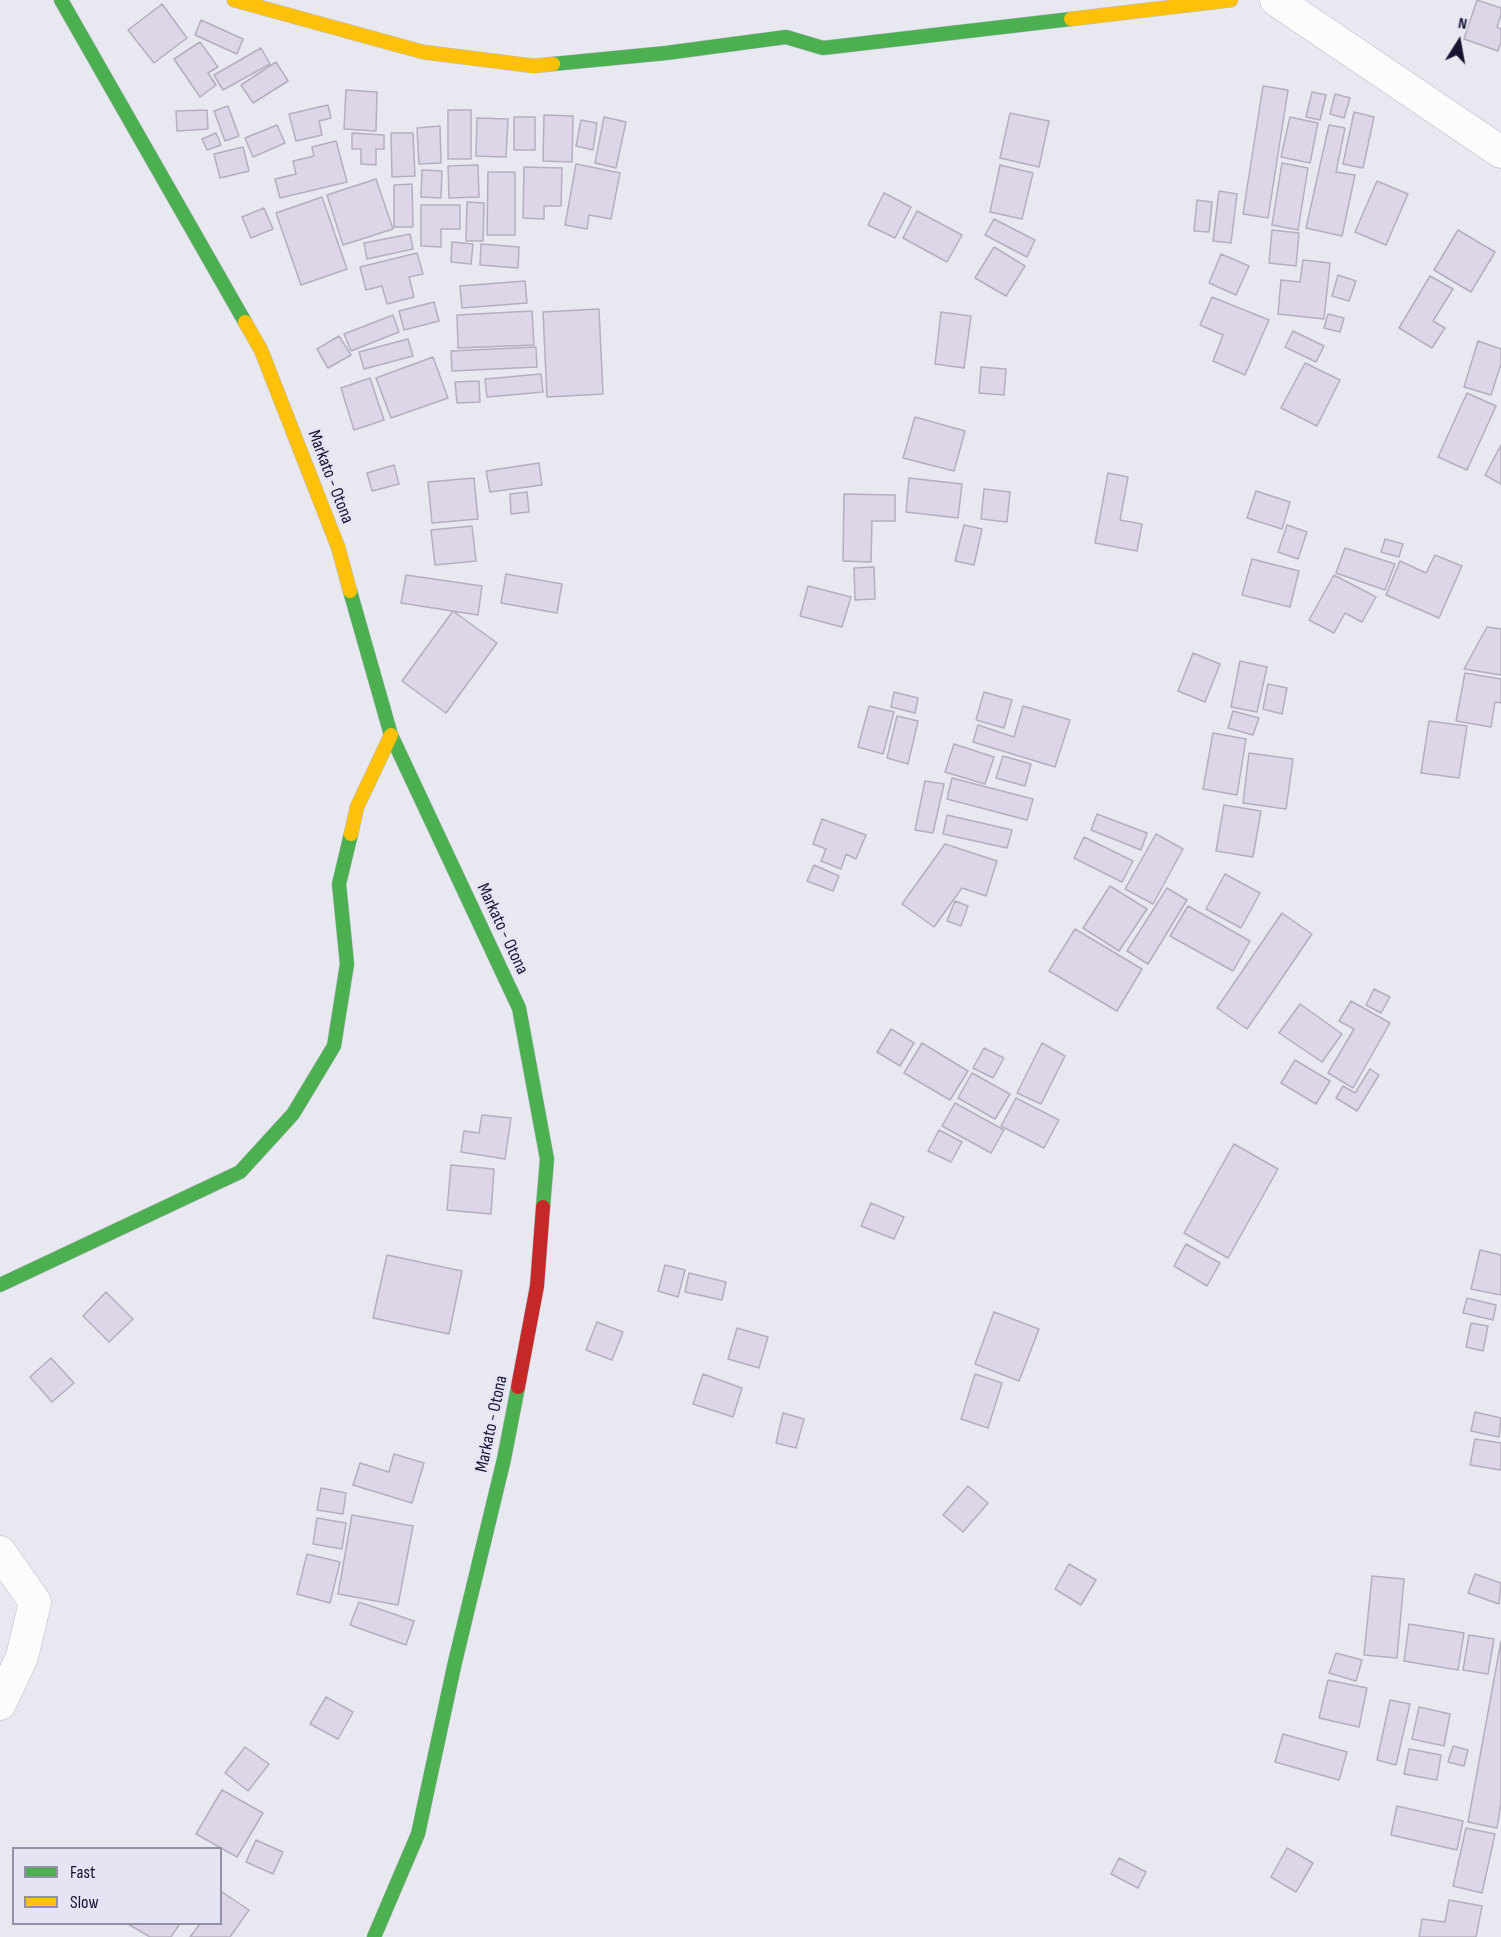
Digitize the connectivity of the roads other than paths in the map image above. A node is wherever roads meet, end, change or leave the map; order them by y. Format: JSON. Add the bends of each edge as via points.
{"nodes":[{"id":1,"x":61,"y":0,"type":"edge"},
{"id":2,"x":234,"y":0,"type":"edge"},
{"id":3,"x":1231,"y":0,"type":"edge"},
{"id":4,"x":1276,"y":0,"type":"edge"},
{"id":5,"x":1501,"y":152,"type":"edge"},
{"id":6,"x":391,"y":735,"type":"junction"},
{"id":7,"x":0,"y":1285,"type":"edge"},
{"id":8,"x":0,"y":1552,"type":"edge"},
{"id":9,"x":0,"y":1704,"type":"edge"},
{"id":10,"x":374,"y":1937,"type":"edge"}],
"edges":[{"from":1,"to":6,"type":"main road","name":"Markato - Otona","via":[[261,350],[338,547]]},
{"from":2,"to":3,"type":"main road","via":[[423,52],[534,66],[786,38],[823,48]]},
{"from":4,"to":5,"type":"street"},
{"from":6,"to":7,"type":"main road","via":[[357,807],[339,884],[347,964],[334,1046],[293,1114],[240,1172]]},
{"from":6,"to":10,"type":"main road","name":"Markato - Otona","via":[[519,1008],[547,1159],[537,1286],[504,1459],[418,1834]]},
{"from":8,"to":9,"type":"street","via":[[35,1602],[22,1657]]}]}
